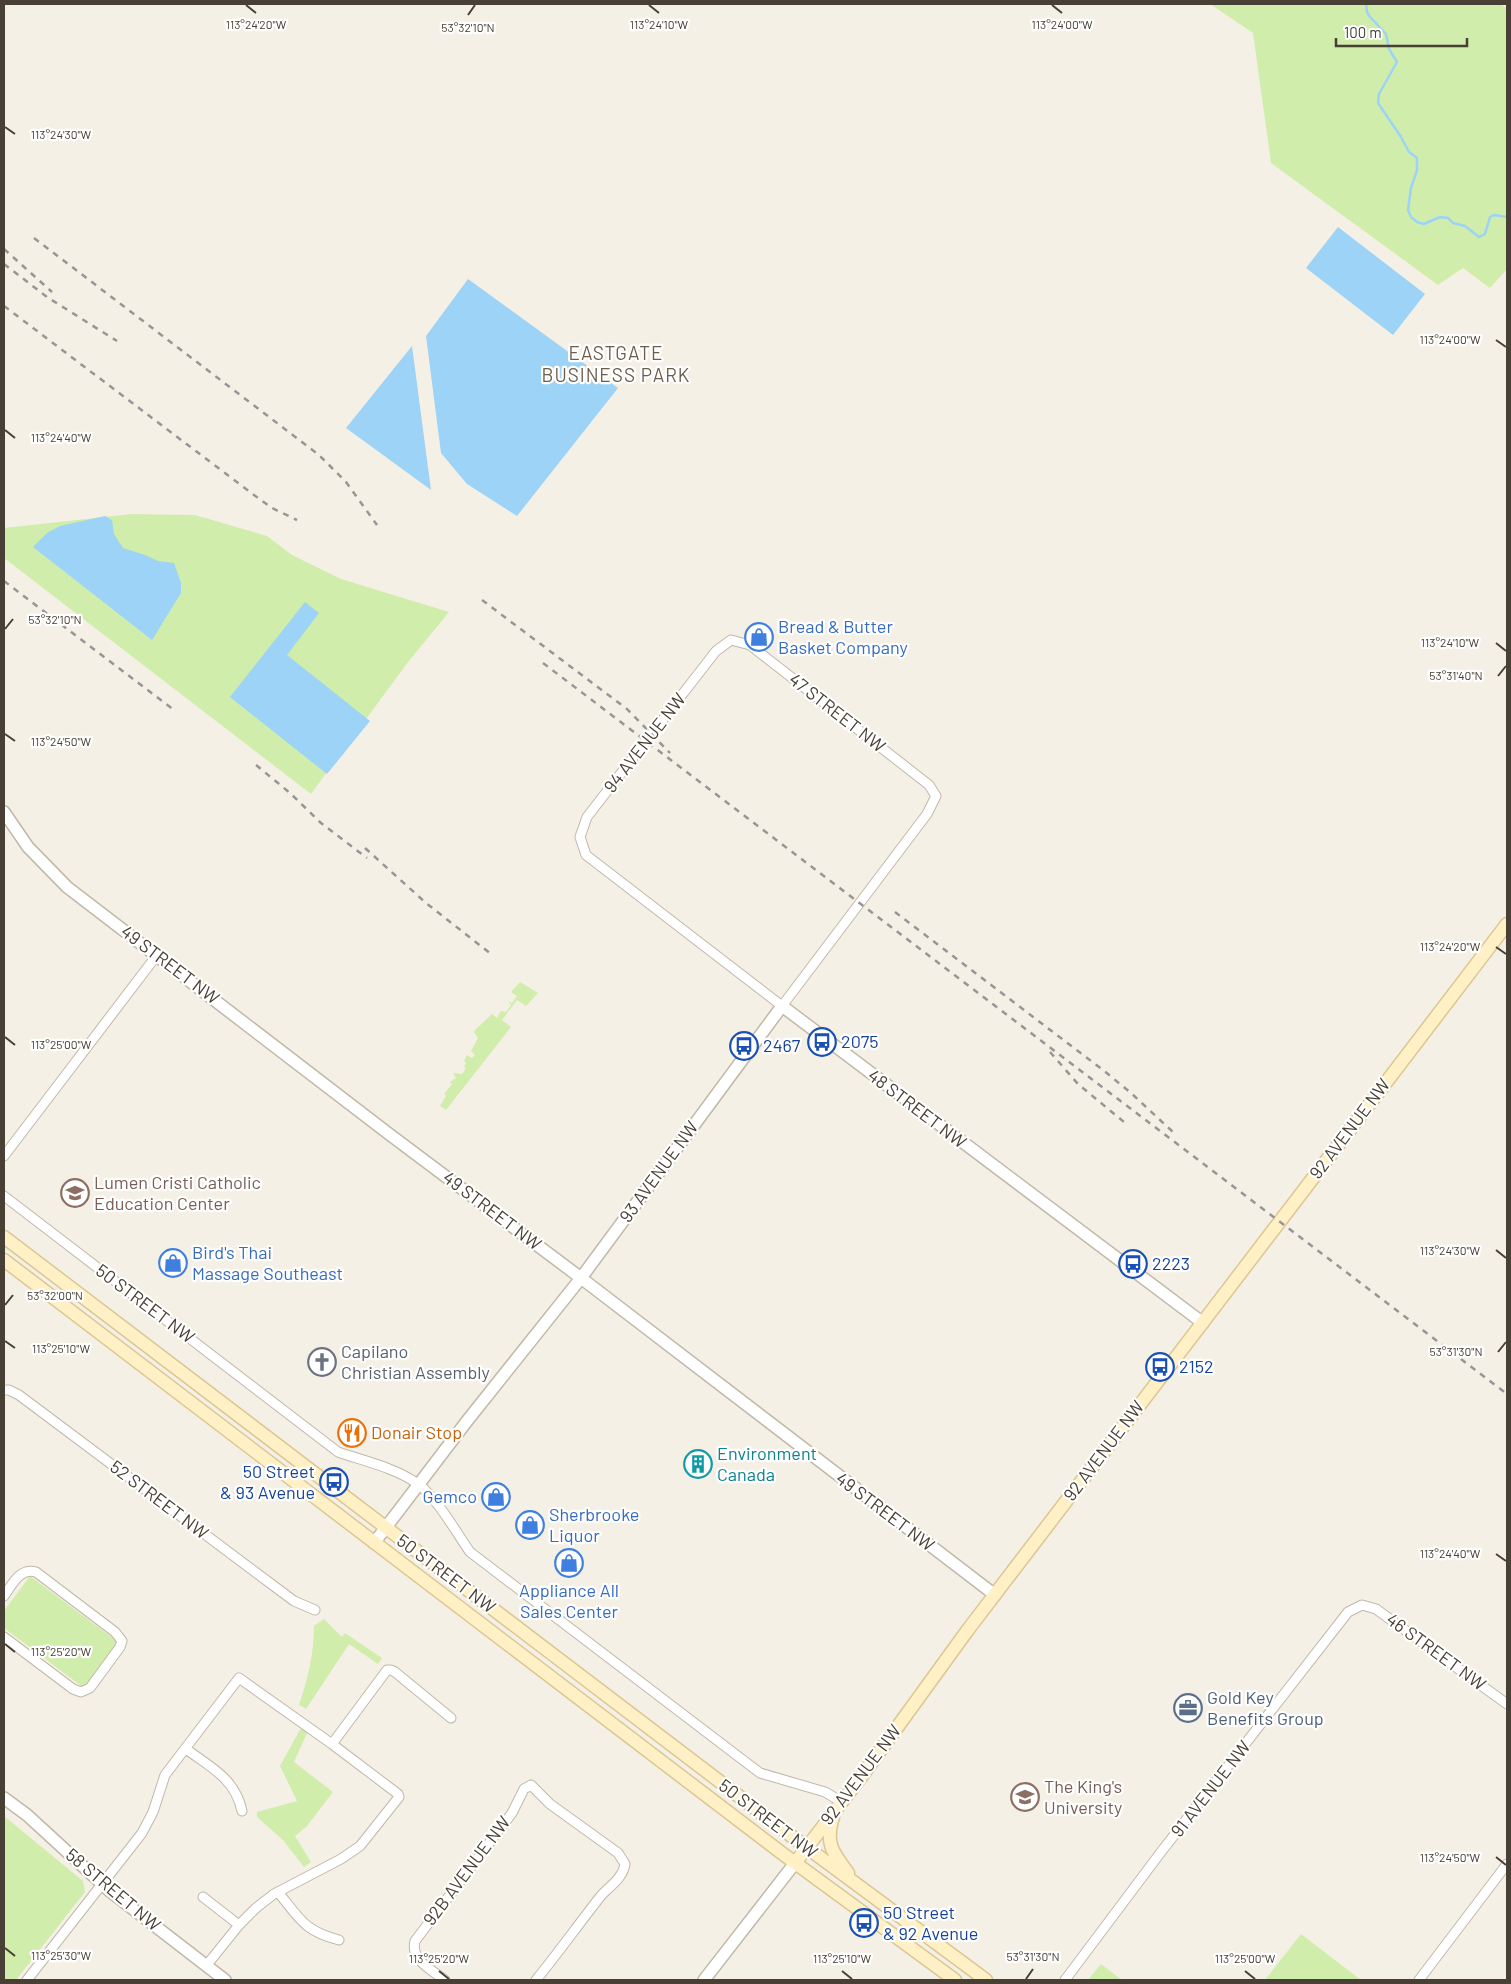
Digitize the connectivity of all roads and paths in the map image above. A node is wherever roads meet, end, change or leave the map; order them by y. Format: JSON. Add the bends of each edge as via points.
{"nodes":[{"id":1,"x":731,"y":640,"type":"joint"},
{"id":2,"x":936,"y":796,"type":"joint"},
{"id":3,"x":4,"y":812,"type":"edge"},
{"id":4,"x":586,"y":855,"type":"joint"},
{"id":5,"x":1507,"y":924,"type":"edge"},
{"id":6,"x":158,"y":955,"type":"junction"},
{"id":7,"x":782,"y":1006,"type":"junction"},
{"id":8,"x":4,"y":1156,"type":"edge"},
{"id":9,"x":4,"y":1196,"type":"edge"},
{"id":10,"x":4,"y":1237,"type":"edge"},
{"id":11,"x":4,"y":1260,"type":"edge"},
{"id":12,"x":582,"y":1278,"type":"junction"},
{"id":13,"x":1202,"y":1323,"type":"junction"},
{"id":14,"x":4,"y":1390,"type":"edge"},
{"id":15,"x":419,"y":1485,"type":"junction"},
{"id":16,"x":386,"y":1528,"type":"junction"},
{"id":17,"x":374,"y":1543,"type":"junction"},
{"id":18,"x":995,"y":1595,"type":"junction"},
{"id":19,"x":4,"y":1596,"type":"edge"},
{"id":20,"x":1362,"y":1605,"type":"joint"},
{"id":21,"x":314,"y":1610,"type":"dead end"},
{"id":22,"x":4,"y":1636,"type":"edge"},
{"id":23,"x":1507,"y":1704,"type":"edge"},
{"id":24,"x":451,"y":1718,"type":"dead end"},
{"id":25,"x":332,"y":1744,"type":"junction"},
{"id":26,"x":186,"y":1749,"type":"junction"},
{"id":27,"x":4,"y":1798,"type":"edge"},
{"id":28,"x":838,"y":1807,"type":"junction"},
{"id":29,"x":242,"y":1811,"type":"dead end"},
{"id":30,"x":807,"y":1848,"type":"junction"},
{"id":31,"x":795,"y":1863,"type":"junction"},
{"id":32,"x":1507,"y":1864,"type":"edge"},
{"id":33,"x":102,"y":1883,"type":"junction"},
{"id":34,"x":859,"y":1887,"type":"junction"},
{"id":35,"x":278,"y":1892,"type":"junction"},
{"id":36,"x":203,"y":1897,"type":"dead end"},
{"id":37,"x":239,"y":1925,"type":"junction"},
{"id":38,"x":339,"y":1940,"type":"dead end"},
{"id":39,"x":206,"y":1966,"type":"junction"},
{"id":40,"x":27,"y":1980,"type":"edge"},
{"id":41,"x":225,"y":1980,"type":"edge"},
{"id":42,"x":445,"y":1980,"type":"edge"},
{"id":43,"x":536,"y":1980,"type":"edge"},
{"id":44,"x":704,"y":1980,"type":"edge"},
{"id":45,"x":955,"y":1980,"type":"edge"},
{"id":46,"x":986,"y":1980,"type":"edge"},
{"id":47,"x":1065,"y":1980,"type":"edge"},
{"id":48,"x":1418,"y":1980,"type":"edge"}],
"edges":[{"from":1,"to":2,"type":"street","name":"47 STREET NW","via":[[750,645],[929,784]]},
{"from":1,"to":4,"type":"street","name":"94 AVENUE NW","via":[[716,651],[587,817],[580,837]]},
{"from":2,"to":7,"type":"street","name":"93 AVENUE NW","via":[[927,814]]},
{"from":3,"to":6,"type":"street","name":"49 STREET NW","via":[[24,842],[55,876]]},
{"from":4,"to":7,"type":"street","name":"48 STREET NW"},
{"from":5,"to":13,"type":"main road","name":"92 AVENUE NW"},
{"from":6,"to":8,"type":"street"},
{"from":6,"to":12,"type":"street","name":"49 STREET NW","via":[[375,1124]]},
{"from":7,"to":12,"type":"street","name":"93 AVENUE NW"},
{"from":7,"to":13,"type":"street","name":"48 STREET NW"},
{"from":9,"to":15,"type":"street","name":"50 STREET NW","via":[[338,1452],[403,1475]]},
{"from":10,"to":16,"type":"main road","name":"50 STREET NW"},
{"from":11,"to":17,"type":"main road","name":"50 STREET NW"},
{"from":12,"to":15,"type":"street","name":"93 AVENUE NW"},
{"from":12,"to":18,"type":"street","name":"49 STREET NW"},
{"from":13,"to":18,"type":"main road","name":"92 AVENUE NW"},
{"from":14,"to":21,"type":"street","name":"52 STREET NW","via":[[26,1401],[294,1601]]},
{"from":15,"to":16,"type":"street","name":"93 AVENUE NW"},
{"from":15,"to":28,"type":"street","name":"50 STREET NW","via":[[440,1508],[470,1552],[760,1773],[825,1792]]},
{"from":16,"to":17,"type":"street","name":"93 AVENUE NW"},
{"from":16,"to":30,"type":"main road","name":"50 STREET NW"},
{"from":17,"to":31,"type":"main road","name":"50 STREET NW"},
{"from":18,"to":28,"type":"main road","name":"92 AVENUE NW"},
{"from":19,"to":22,"type":"street","via":[[19,1576],[28,1570],[40,1575],[122,1639],[120,1648],[90,1688],[81,1692]]},
{"from":20,"to":23,"type":"street","name":"46 STREET NW","via":[[1376,1608]]},
{"from":20,"to":47,"type":"street","name":"91 AVENUE NW","via":[[1348,1612]]},
{"from":24,"to":25,"type":"street","via":[[395,1672],[387,1670]]},
{"from":25,"to":26,"type":"street","via":[[239,1678]]},
{"from":25,"to":35,"type":"street","via":[[399,1797],[360,1846],[342,1859]]},
{"from":26,"to":29,"type":"street","via":[[236,1790]]},
{"from":26,"to":33,"type":"street","via":[[165,1775],[146,1826]]},
{"from":27,"to":33,"type":"street","name":"58 STREET NW"},
{"from":28,"to":30,"type":"main road","name":"92 AVENUE NW"},
{"from":28,"to":34,"type":"main road","via":[[830,1828],[830,1845]]},
{"from":30,"to":31,"type":"main road","name":"92 AVENUE NW"},
{"from":30,"to":34,"type":"main road","name":"50 STREET NW"},
{"from":31,"to":44,"type":"street","name":"92 AVENUE NW"},
{"from":31,"to":45,"type":"main road","name":"50 STREET NW"},
{"from":32,"to":48,"type":"street"},
{"from":33,"to":39,"type":"street","name":"58 STREET NW"},
{"from":33,"to":40,"type":"street"},
{"from":34,"to":46,"type":"main road","name":"50 STREET NW"},
{"from":35,"to":37,"type":"street"},
{"from":35,"to":38,"type":"street","via":[[305,1926],[322,1936]]},
{"from":36,"to":37,"type":"street"},
{"from":37,"to":39,"type":"street"},
{"from":39,"to":41,"type":"street","name":"58 STREET NW"},
{"from":42,"to":43,"type":"street","name":"92B AVENUE NW","via":[[419,1960],[413,1947],[415,1941],[512,1813],[524,1789],[531,1785],[550,1804],[618,1853],[625,1864],[624,1870]]}]}
